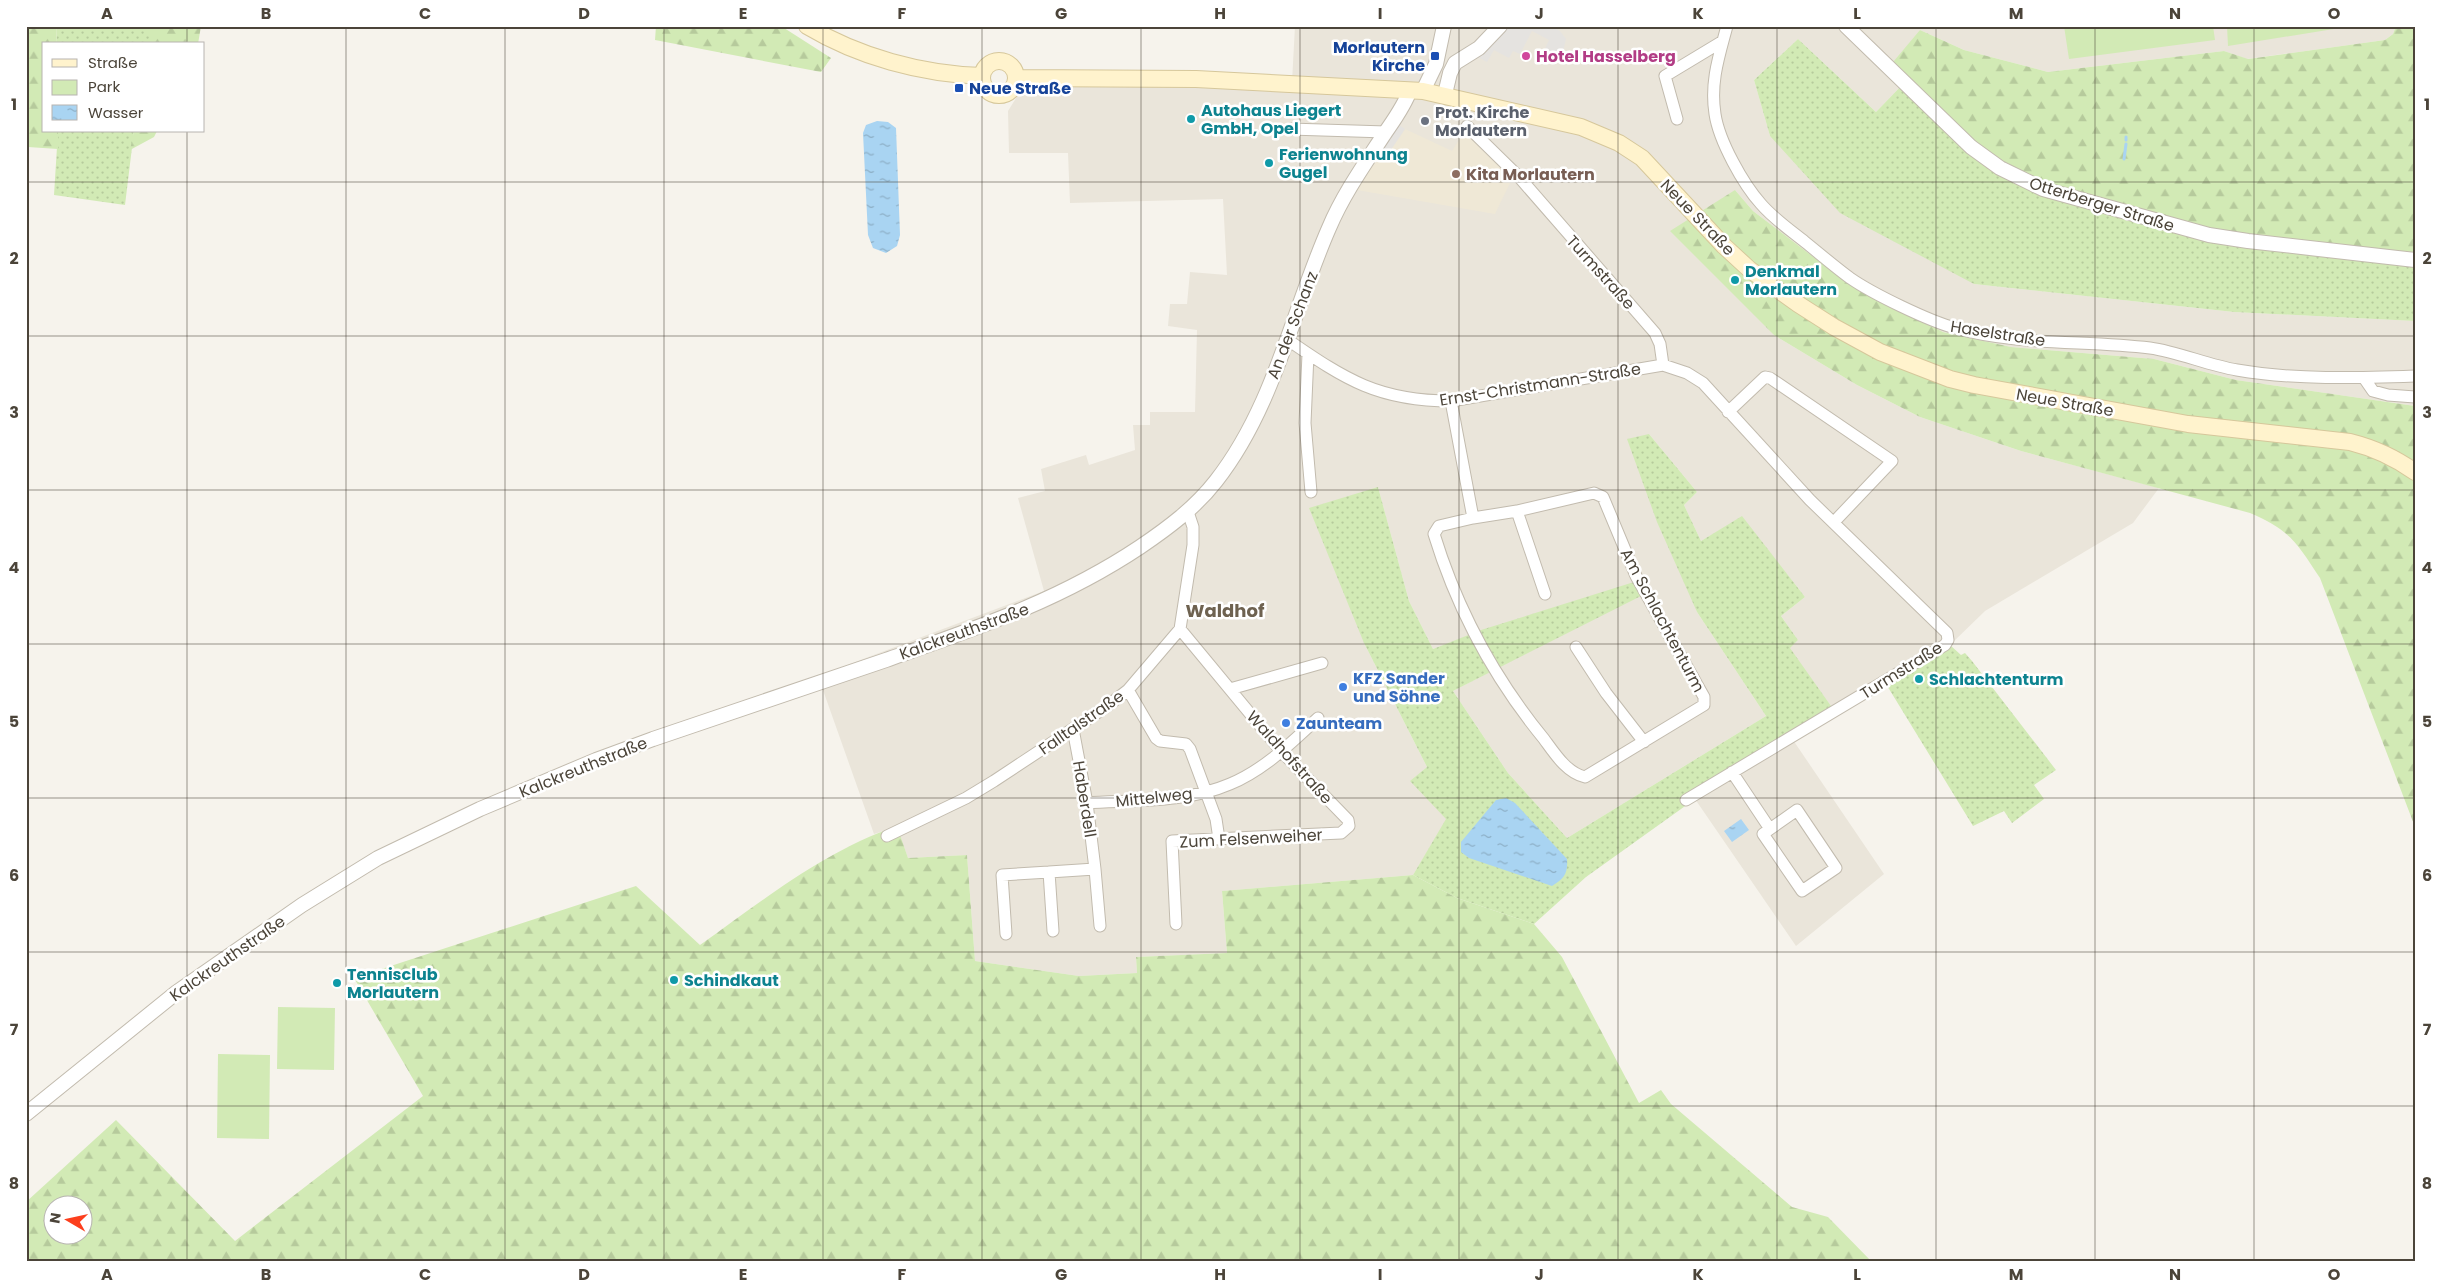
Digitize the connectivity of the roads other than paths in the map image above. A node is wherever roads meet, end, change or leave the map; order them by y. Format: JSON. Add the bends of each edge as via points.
{"nodes":[{"id":1,"x":806,"y":26,"type":"edge"},
{"id":2,"x":1444,"y":26,"type":"edge"},
{"id":3,"x":1500,"y":26,"type":"edge"},
{"id":4,"x":1727,"y":26,"type":"edge"},
{"id":5,"x":1846,"y":26,"type":"edge"},
{"id":6,"x":1723,"y":41,"type":"junction"},
{"id":7,"x":1436,"y":61,"type":"junction"},
{"id":8,"x":1452,"y":67,"type":"junction"},
{"id":9,"x":982,"y":76,"type":"junction"},
{"id":10,"x":1016,"y":78,"type":"junction"},
{"id":11,"x":1416,"y":90,"type":"junction"},
{"id":12,"x":1445,"y":94,"type":"junction"},
{"id":13,"x":1677,"y":119,"type":"dead end"},
{"id":14,"x":1467,"y":126,"type":"dead end"},
{"id":15,"x":1290,"y":129,"type":"dead end"},
{"id":16,"x":1386,"y":132,"type":"junction"},
{"id":17,"x":2415,"y":260,"type":"edge"},
{"id":18,"x":1288,"y":340,"type":"junction"},
{"id":19,"x":1308,"y":354,"type":"junction"},
{"id":20,"x":1663,"y":365,"type":"junction"},
{"id":21,"x":2415,"y":376,"type":"edge"},
{"id":22,"x":2364,"y":378,"type":"junction"},
{"id":23,"x":2415,"y":397,"type":"edge"},
{"id":24,"x":1451,"y":402,"type":"junction"},
{"id":25,"x":1728,"y":412,"type":"junction"},
{"id":26,"x":2415,"y":472,"type":"edge"},
{"id":27,"x":1311,"y":492,"type":"dead end"},
{"id":28,"x":1517,"y":511,"type":"junction"},
{"id":29,"x":1188,"y":512,"type":"junction"},
{"id":30,"x":1473,"y":518,"type":"junction"},
{"id":31,"x":1834,"y":522,"type":"junction"},
{"id":32,"x":1545,"y":594,"type":"dead end"},
{"id":33,"x":1180,"y":629,"type":"junction"},
{"id":34,"x":1576,"y":647,"type":"dead end"},
{"id":35,"x":1322,"y":663,"type":"dead end"},
{"id":36,"x":1230,"y":689,"type":"junction"},
{"id":37,"x":1128,"y":690,"type":"junction"},
{"id":38,"x":1318,"y":718,"type":"dead end"},
{"id":39,"x":1073,"y":729,"type":"junction"},
{"id":40,"x":1644,"y":742,"type":"junction"},
{"id":41,"x":1281,"y":751,"type":"junction"},
{"id":42,"x":1732,"y":772,"type":"junction"},
{"id":43,"x":1205,"y":791,"type":"junction"},
{"id":44,"x":1686,"y":800,"type":"dead end"},
{"id":45,"x":1087,"y":803,"type":"junction"},
{"id":46,"x":1349,"y":826,"type":"joint"},
{"id":47,"x":1770,"y":828,"type":"junction"},
{"id":48,"x":887,"y":836,"type":"dead end"},
{"id":49,"x":1219,"y":839,"type":"junction"},
{"id":50,"x":1095,"y":870,"type":"junction"},
{"id":51,"x":1049,"y":872,"type":"junction"},
{"id":52,"x":1176,"y":924,"type":"dead end"},
{"id":53,"x":1100,"y":926,"type":"dead end"},
{"id":54,"x":1053,"y":931,"type":"dead end"},
{"id":55,"x":1006,"y":934,"type":"dead end"},
{"id":56,"x":26,"y":1114,"type":"edge"}],
"edges":[{"from":1,"to":9,"type":"main road","via":[[855,50],[889,61],[938,73]]},
{"from":2,"to":7,"type":"street","name":"An der Schanz"},
{"from":3,"to":8,"type":"street","via":[[1489,39]]},
{"from":4,"to":6,"type":"street","name":"Haselstraße"},
{"from":5,"to":17,"type":"street","name":"Otterberger Straße","via":[[1971,147],[2000,168],[2043,189],[2209,235]]},
{"from":6,"to":13,"type":"street","via":[[1665,76]]},
{"from":6,"to":22,"type":"street","name":"Haselstraße","via":[[1713,82],[1716,117],[1744,182],[1778,221],[1852,280],[1937,322],[1972,332],[2154,349],[2238,370]]},
{"from":7,"to":8,"type":"street"},
{"from":7,"to":11,"type":"street","name":"An der Schanz"},
{"from":8,"to":12,"type":"street"},
{"from":9,"to":10,"type":"main road","via":[[986,66],[1001,60],[1014,69]]},
{"from":9,"to":10,"type":"main road","via":[[987,90],[997,95],[1011,89]]},
{"from":10,"to":11,"type":"main road","name":"Neue Straße","via":[[1206,79]]},
{"from":11,"to":12,"type":"main road","name":"Neue Straße"},
{"from":11,"to":16,"type":"street","name":"An der Schanz"},
{"from":12,"to":26,"type":"main road","name":"Neue Straße","via":[[1581,127],[1626,147],[1657,173],[1724,246],[1770,284],[1834,327],[1880,352],[1917,367],[1974,385],[2188,424],[2350,442],[2371,447]]},
{"from":14,"to":20,"type":"street","name":"Turmstraße","via":[[1519,177],[1655,333]]},
{"from":15,"to":16,"type":"street"},
{"from":16,"to":18,"type":"street","name":"An der Schanz","via":[[1330,226]]},
{"from":18,"to":19,"type":"street","name":"Ernst-Christmann-Straße"},
{"from":18,"to":29,"type":"street","name":"An der Schanz","via":[[1261,403],[1230,461]]},
{"from":19,"to":24,"type":"street","name":"Ernst-Christmann-Straße","via":[[1341,375],[1382,394]]},
{"from":19,"to":27,"type":"street","via":[[1305,423]]},
{"from":20,"to":24,"type":"street","name":"Ernst-Christmann-Straße"},
{"from":20,"to":25,"type":"street","name":"Turmstraße","via":[[1687,373],[1703,383]]},
{"from":21,"to":22,"type":"street","name":"Haselstraße"},
{"from":22,"to":23,"type":"street","via":[[2373,391],[2388,396]]},
{"from":24,"to":30,"type":"street"},
{"from":25,"to":31,"type":"street","name":"Turmstraße"},
{"from":25,"to":31,"type":"street","via":[[1765,377],[1770,378],[1892,460]]},
{"from":28,"to":30,"type":"street","name":"Am Schlachtenturm"},
{"from":28,"to":32,"type":"street"},
{"from":28,"to":40,"type":"street","name":"Am Schlachtenturm","via":[[1594,493],[1603,497],[1636,576],[1704,697],[1704,705]]},
{"from":29,"to":33,"type":"street","via":[[1193,545]]},
{"from":29,"to":56,"type":"street","name":"Kalckreuthstraße","via":[[1116,563],[1019,613],[596,760],[480,809],[378,858],[302,905],[177,992]]},
{"from":30,"to":40,"type":"street","name":"Am Schlachtenturm","via":[[1439,526],[1434,534],[1456,597],[1488,660],[1534,728],[1575,774],[1586,777]]},
{"from":31,"to":42,"type":"street","name":"Turmstraße","via":[[1953,641]]},
{"from":33,"to":36,"type":"street","name":"Waldhofstraße"},
{"from":33,"to":37,"type":"street","name":"Falltalstraße"},
{"from":34,"to":40,"type":"street"},
{"from":35,"to":36,"type":"street","name":"Waldhofstraße"},
{"from":36,"to":41,"type":"street","name":"Waldhofstraße"},
{"from":37,"to":39,"type":"street","name":"Falltalstraße"},
{"from":37,"to":43,"type":"street","via":[[1156,738],[1186,744],[1190,749]]},
{"from":38,"to":41,"type":"street","name":"Mittelweg"},
{"from":39,"to":45,"type":"street","name":"Haberdell"},
{"from":39,"to":48,"type":"street","name":"Falltalstraße","via":[[966,798]]},
{"from":41,"to":43,"type":"street","name":"Mittelweg","via":[[1230,785]]},
{"from":41,"to":46,"type":"street","name":"Waldhofstraße","via":[[1348,820]]},
{"from":42,"to":44,"type":"street","name":"Turmstraße"},
{"from":42,"to":47,"type":"street"},
{"from":43,"to":45,"type":"street","name":"Mittelweg","via":[[1184,797]]},
{"from":43,"to":49,"type":"street"},
{"from":45,"to":50,"type":"street","name":"Haberdell"},
{"from":46,"to":49,"type":"street","name":"Zum Felsenweiher","via":[[1341,833]]},
{"from":47,"to":47,"type":"street","via":[[1763,834],[1802,891],[1836,868],[1797,810]]},
{"from":49,"to":52,"type":"street","name":"Zum Felsenweiher","via":[[1172,841]]},
{"from":50,"to":51,"type":"street"},
{"from":50,"to":53,"type":"street","name":"Haberdell"},
{"from":51,"to":54,"type":"street"},
{"from":51,"to":55,"type":"street","via":[[1002,875]]}]}
